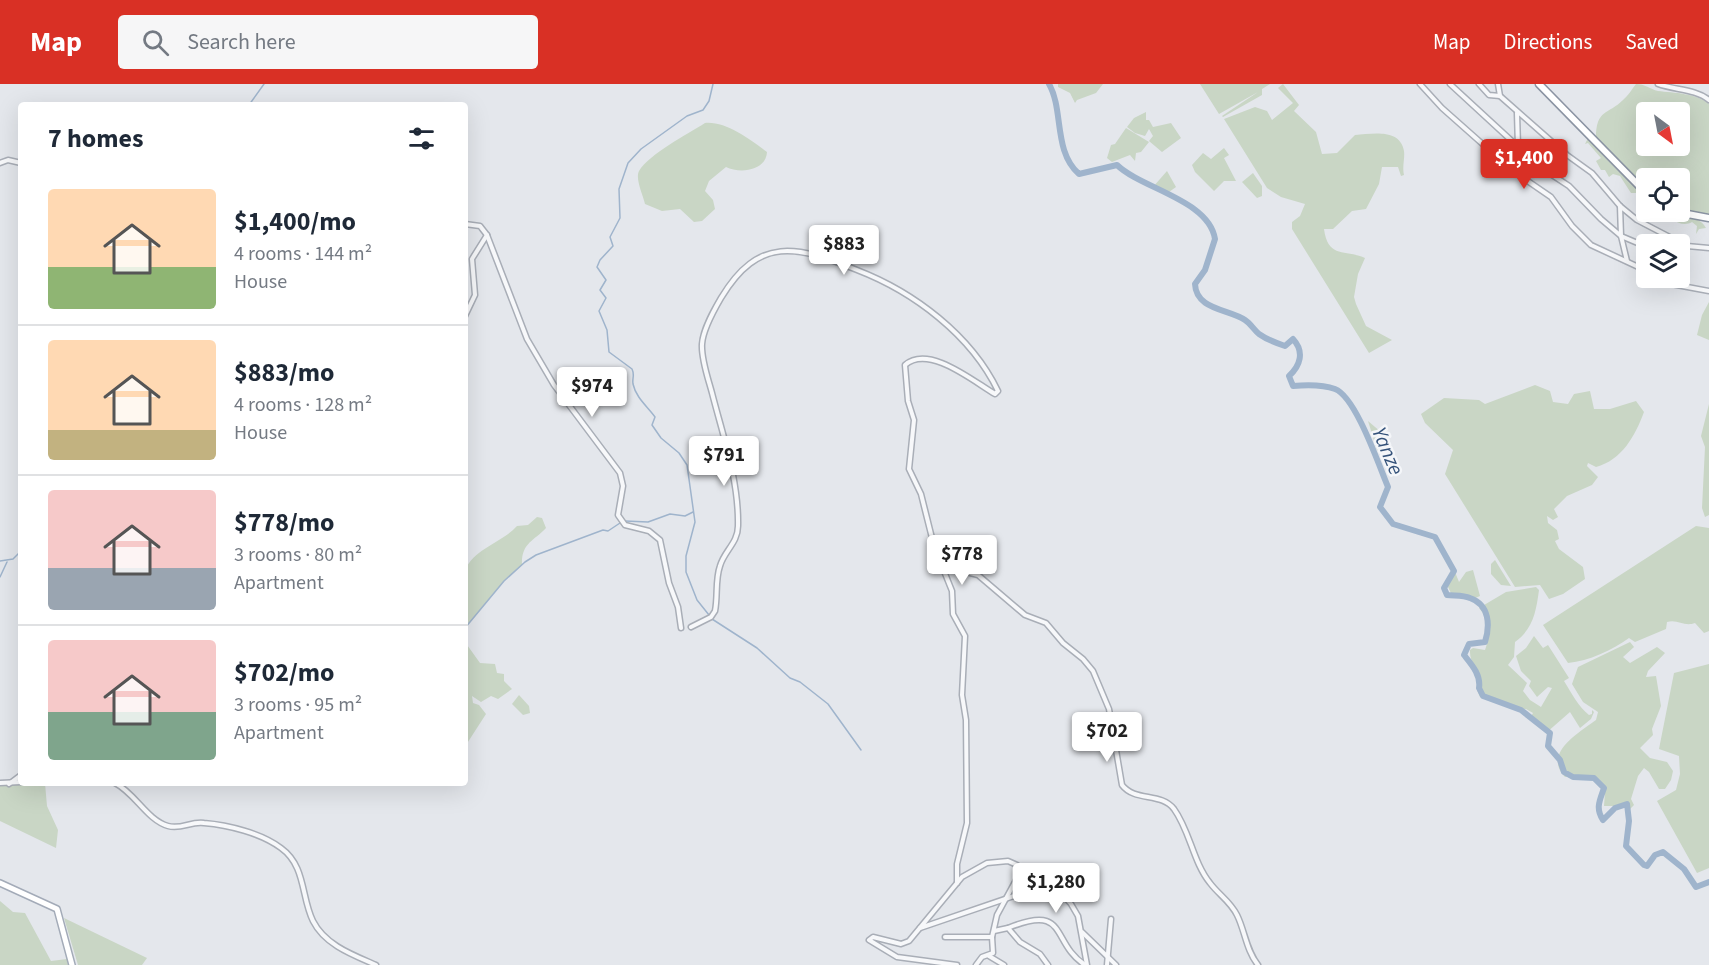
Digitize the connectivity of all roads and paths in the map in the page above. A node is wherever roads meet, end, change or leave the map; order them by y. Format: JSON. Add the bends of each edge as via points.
{"nodes":[{"id":1,"x":1420,"y":84,"type":"edge"},
{"id":2,"x":1450,"y":84,"type":"edge"},
{"id":3,"x":1479,"y":84,"type":"edge"},
{"id":4,"x":1498,"y":84,"type":"edge"},
{"id":5,"x":1539,"y":84,"type":"edge"},
{"id":6,"x":1658,"y":84,"type":"edge"},
{"id":7,"x":1500,"y":96,"type":"junction"},
{"id":8,"x":1709,"y":100,"type":"edge"},
{"id":9,"x":1517,"y":112,"type":"junction"},
{"id":10,"x":1518,"y":148,"type":"junction"},
{"id":11,"x":18,"y":162,"type":"edge"},
{"id":12,"x":0,"y":163,"type":"edge"},
{"id":13,"x":1636,"y":183,"type":"edge"},
{"id":14,"x":1620,"y":206,"type":"junction"},
{"id":15,"x":1690,"y":214,"type":"edge"},
{"id":16,"x":1709,"y":218,"type":"edge"},
{"id":17,"x":468,"y":224,"type":"edge"},
{"id":18,"x":487,"y":236,"type":"junction"},
{"id":19,"x":1621,"y":236,"type":"junction"},
{"id":20,"x":1636,"y":242,"type":"edge"},
{"id":21,"x":1709,"y":248,"type":"edge"},
{"id":22,"x":1627,"y":261,"type":"junction"},
{"id":23,"x":1636,"y":266,"type":"edge"},
{"id":24,"x":1690,"y":287,"type":"edge"},
{"id":25,"x":1709,"y":291,"type":"edge"},
{"id":26,"x":468,"y":309,"type":"edge"},
{"id":27,"x":942,"y":566,"type":"junction"},
{"id":28,"x":691,"y":627,"type":"dead end"},
{"id":29,"x":681,"y":628,"type":"dead end"},
{"id":30,"x":18,"y":777,"type":"edge"},
{"id":31,"x":18,"y":782,"type":"edge"},
{"id":32,"x":0,"y":783,"type":"edge"},
{"id":33,"x":8,"y":784,"type":"junction"},
{"id":34,"x":121,"y":786,"type":"edge"},
{"id":35,"x":1022,"y":869,"type":"junction"},
{"id":36,"x":0,"y":883,"type":"edge"},
{"id":37,"x":957,"y":883,"type":"junction"},
{"id":38,"x":1044,"y":886,"type":"junction"},
{"id":39,"x":1002,"y":902,"type":"junction"},
{"id":40,"x":1111,"y":920,"type":"dead end"},
{"id":41,"x":919,"y":928,"type":"junction"},
{"id":42,"x":1008,"y":928,"type":"junction"},
{"id":43,"x":1081,"y":931,"type":"junction"},
{"id":44,"x":992,"y":934,"type":"junction"},
{"id":45,"x":945,"y":937,"type":"dead end"},
{"id":46,"x":989,"y":956,"type":"junction"},
{"id":47,"x":1108,"y":959,"type":"junction"},
{"id":48,"x":72,"y":965,"type":"edge"},
{"id":49,"x":376,"y":965,"type":"edge"},
{"id":50,"x":957,"y":965,"type":"edge"},
{"id":51,"x":976,"y":965,"type":"edge"},
{"id":52,"x":1004,"y":965,"type":"edge"},
{"id":53,"x":1047,"y":965,"type":"edge"},
{"id":54,"x":1086,"y":965,"type":"edge"},
{"id":55,"x":1107,"y":965,"type":"edge"},
{"id":56,"x":1116,"y":965,"type":"edge"},
{"id":57,"x":1258,"y":965,"type":"edge"}],
"edges":[{"from":1,"to":22,"type":"street","via":[[1513,171],[1551,197],[1591,245]]},
{"from":2,"to":10,"type":"street"},
{"from":3,"to":7,"type":"street","via":[[1489,95]]},
{"from":4,"to":7,"type":"street"},
{"from":5,"to":13,"type":"highway"},
{"from":6,"to":8,"type":"street","via":[[1695,92]]},
{"from":7,"to":9,"type":"street"},
{"from":9,"to":10,"type":"street"},
{"from":9,"to":14,"type":"street","via":[[1592,173]]},
{"from":10,"to":19,"type":"street","via":[[1561,179]]},
{"from":11,"to":12,"type":"street"},
{"from":14,"to":19,"type":"street"},
{"from":14,"to":21,"type":"street","via":[[1637,220],[1687,246]]},
{"from":15,"to":16,"type":"highway"},
{"from":17,"to":18,"type":"street","via":[[480,226]]},
{"from":18,"to":26,"type":"street","via":[[472,259],[474,295]]},
{"from":18,"to":29,"type":"street","via":[[527,339],[560,393],[620,473],[623,486],[618,515],[625,525],[650,531],[660,540]]},
{"from":19,"to":20,"type":"street"},
{"from":19,"to":22,"type":"street"},
{"from":22,"to":23,"type":"street"},
{"from":24,"to":25,"type":"street"},
{"from":27,"to":28,"type":"street","via":[[921,494],[909,469],[914,420],[905,365],[919,358],[934,360],[974,378],[995,394],[997,387],[936,313],[864,272],[814,254],[778,251],[752,260],[736,276],[716,307],[702,343],[737,497],[739,528],[735,543],[720,565],[715,611]]},
{"from":27,"to":37,"type":"street","via":[[952,591],[953,614],[966,636],[962,695],[967,744],[967,823],[957,864]]},
{"from":27,"to":57,"type":"street","via":[[978,575],[1025,615],[1046,623],[1093,671],[1109,710],[1122,785],[1131,793],[1154,797],[1172,807],[1210,883],[1234,910]]},
{"from":30,"to":33,"type":"street"},
{"from":31,"to":33,"type":"street"},
{"from":32,"to":33,"type":"street"},
{"from":34,"to":49,"type":"street","via":[[164,825],[205,823],[263,837],[282,848],[300,872],[319,930],[343,951]]},
{"from":35,"to":37,"type":"street","via":[[1013,862],[993,861],[972,870]]},
{"from":35,"to":38,"type":"street"},
{"from":35,"to":39,"type":"street"},
{"from":36,"to":48,"type":"main road","via":[[57,909]]},
{"from":37,"to":41,"type":"street"},
{"from":38,"to":39,"type":"street"},
{"from":38,"to":43,"type":"street","via":[[1060,892],[1071,904]]},
{"from":39,"to":41,"type":"street"},
{"from":39,"to":44,"type":"street"},
{"from":40,"to":47,"type":"street"},
{"from":41,"to":50,"type":"street","via":[[909,941],[901,944],[878,937],[869,940],[897,957]]},
{"from":42,"to":44,"type":"street"},
{"from":42,"to":53,"type":"street","via":[[1020,942],[1040,954]]},
{"from":42,"to":54,"type":"street","via":[[1029,920],[1047,921]]},
{"from":43,"to":47,"type":"street"},
{"from":43,"to":54,"type":"street"},
{"from":44,"to":45,"type":"street"},
{"from":44,"to":46,"type":"street","via":[[994,951]]},
{"from":46,"to":51,"type":"street","via":[[982,957]]},
{"from":46,"to":52,"type":"street"},
{"from":47,"to":55,"type":"street"},
{"from":47,"to":56,"type":"street"}]}
